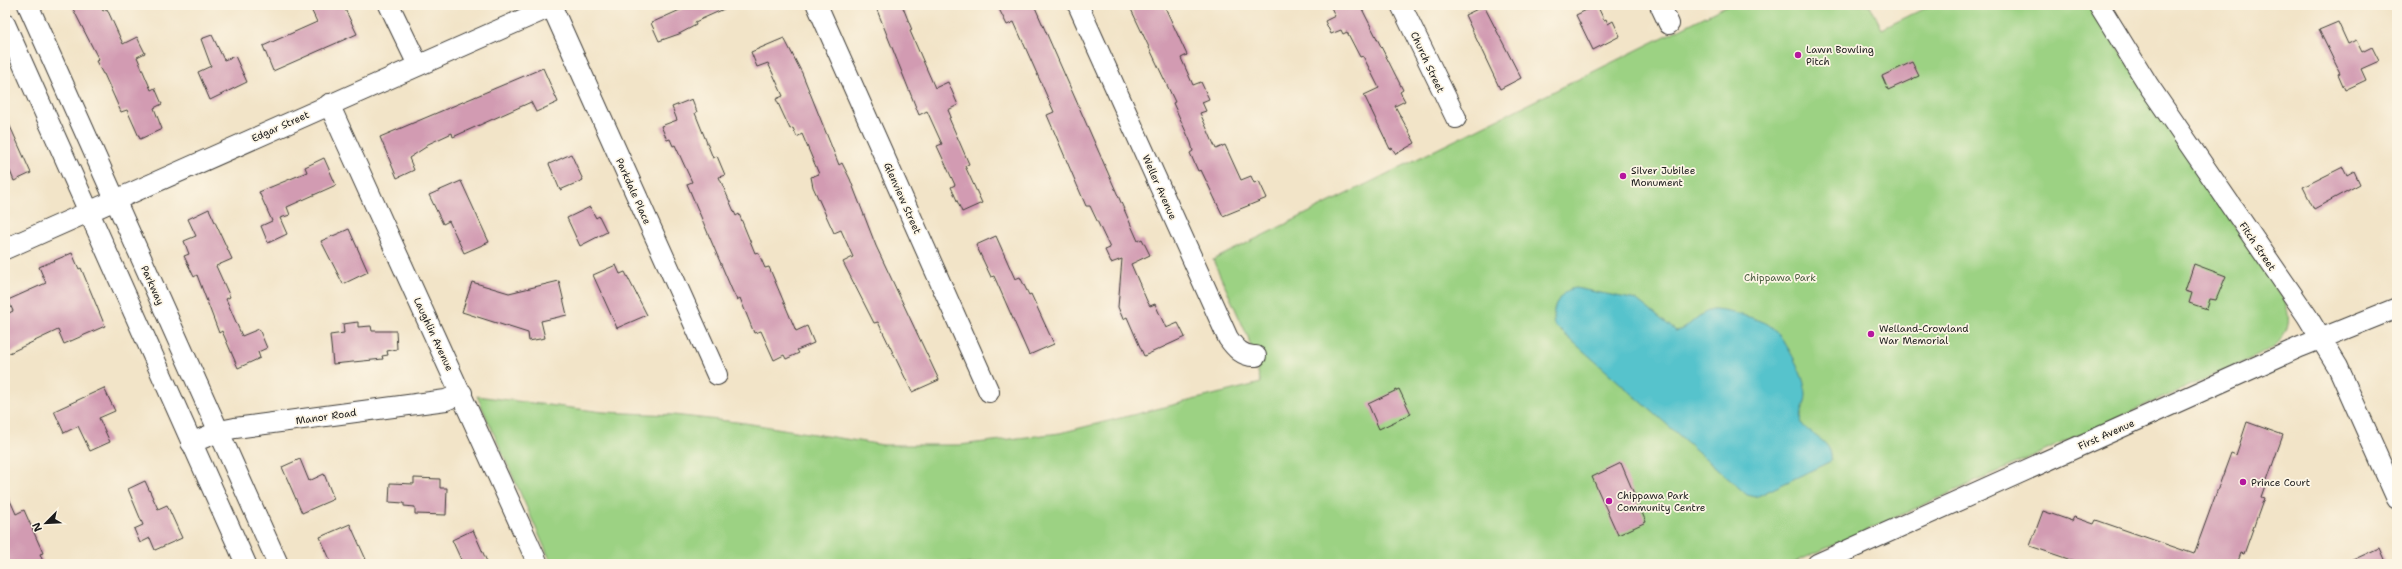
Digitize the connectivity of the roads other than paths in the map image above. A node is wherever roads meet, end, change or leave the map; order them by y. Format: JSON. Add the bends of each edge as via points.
{"nodes":[{"id":1,"x":28,"y":5,"type":"edge"},
{"id":2,"x":389,"y":5,"type":"edge"},
{"id":3,"x":817,"y":5,"type":"edge"},
{"id":4,"x":1078,"y":5,"type":"edge"},
{"id":5,"x":1401,"y":5,"type":"edge"},
{"id":6,"x":1660,"y":5,"type":"edge"},
{"id":7,"x":2099,"y":5,"type":"edge"},
{"id":8,"x":554,"y":6,"type":"edge"},
{"id":9,"x":5,"y":24,"type":"edge"},
{"id":10,"x":1670,"y":24,"type":"dead end"},
{"id":11,"x":418,"y":65,"type":"junction"},
{"id":12,"x":329,"y":104,"type":"junction"},
{"id":13,"x":1456,"y":118,"type":"dead end"},
{"id":14,"x":115,"y":200,"type":"junction"},
{"id":15,"x":88,"y":212,"type":"junction"},
{"id":16,"x":5,"y":249,"type":"edge"},
{"id":17,"x":2397,"y":308,"type":"edge"},
{"id":18,"x":2321,"y":339,"type":"junction"},
{"id":19,"x":1256,"y":356,"type":"dead end"},
{"id":20,"x":717,"y":375,"type":"dead end"},
{"id":21,"x":989,"y":392,"type":"dead end"},
{"id":22,"x":462,"y":393,"type":"junction"},
{"id":23,"x":220,"y":431,"type":"junction"},
{"id":24,"x":191,"y":443,"type":"junction"},
{"id":25,"x":2397,"y":499,"type":"edge"},
{"id":26,"x":246,"y":564,"type":"edge"},
{"id":27,"x":278,"y":564,"type":"edge"},
{"id":28,"x":538,"y":564,"type":"edge"},
{"id":29,"x":1817,"y":564,"type":"edge"}],
"edges":[{"from":1,"to":14,"type":"street","name":"Parkway"},
{"from":2,"to":11,"type":"street"},
{"from":3,"to":21,"type":"street","name":"Glenview Street"},
{"from":4,"to":19,"type":"street","name":"Weller Avenue","via":[[1228,338],[1247,356]]},
{"from":5,"to":13,"type":"street","name":"Church Street"},
{"from":6,"to":10,"type":"street"},
{"from":7,"to":18,"type":"street","name":"Fitch Street","via":[[2149,86]]},
{"from":8,"to":11,"type":"street","name":"Edgar Street"},
{"from":8,"to":20,"type":"street","name":"Parkdale Place"},
{"from":9,"to":15,"type":"street"},
{"from":11,"to":12,"type":"street","name":"Edgar Street"},
{"from":12,"to":14,"type":"street","name":"Edgar Street"},
{"from":12,"to":22,"type":"street","name":"Laughlin Avenue"},
{"from":14,"to":15,"type":"street","name":"Edgar Street"},
{"from":14,"to":23,"type":"street","name":"Parkway"},
{"from":15,"to":16,"type":"street","name":"Edgar Street"},
{"from":15,"to":24,"type":"street"},
{"from":17,"to":18,"type":"street","name":"First Avenue"},
{"from":18,"to":25,"type":"street","name":"Fitch Street","via":[[2338,368]]},
{"from":18,"to":29,"type":"street","name":"First Avenue"},
{"from":22,"to":23,"type":"street","name":"Manor Road","via":[[446,400]]},
{"from":22,"to":28,"type":"street","name":"Laughlin Avenue"},
{"from":23,"to":24,"type":"street","name":"Manor Road"},
{"from":23,"to":27,"type":"street","name":"Parkway"},
{"from":24,"to":26,"type":"street"}]}
